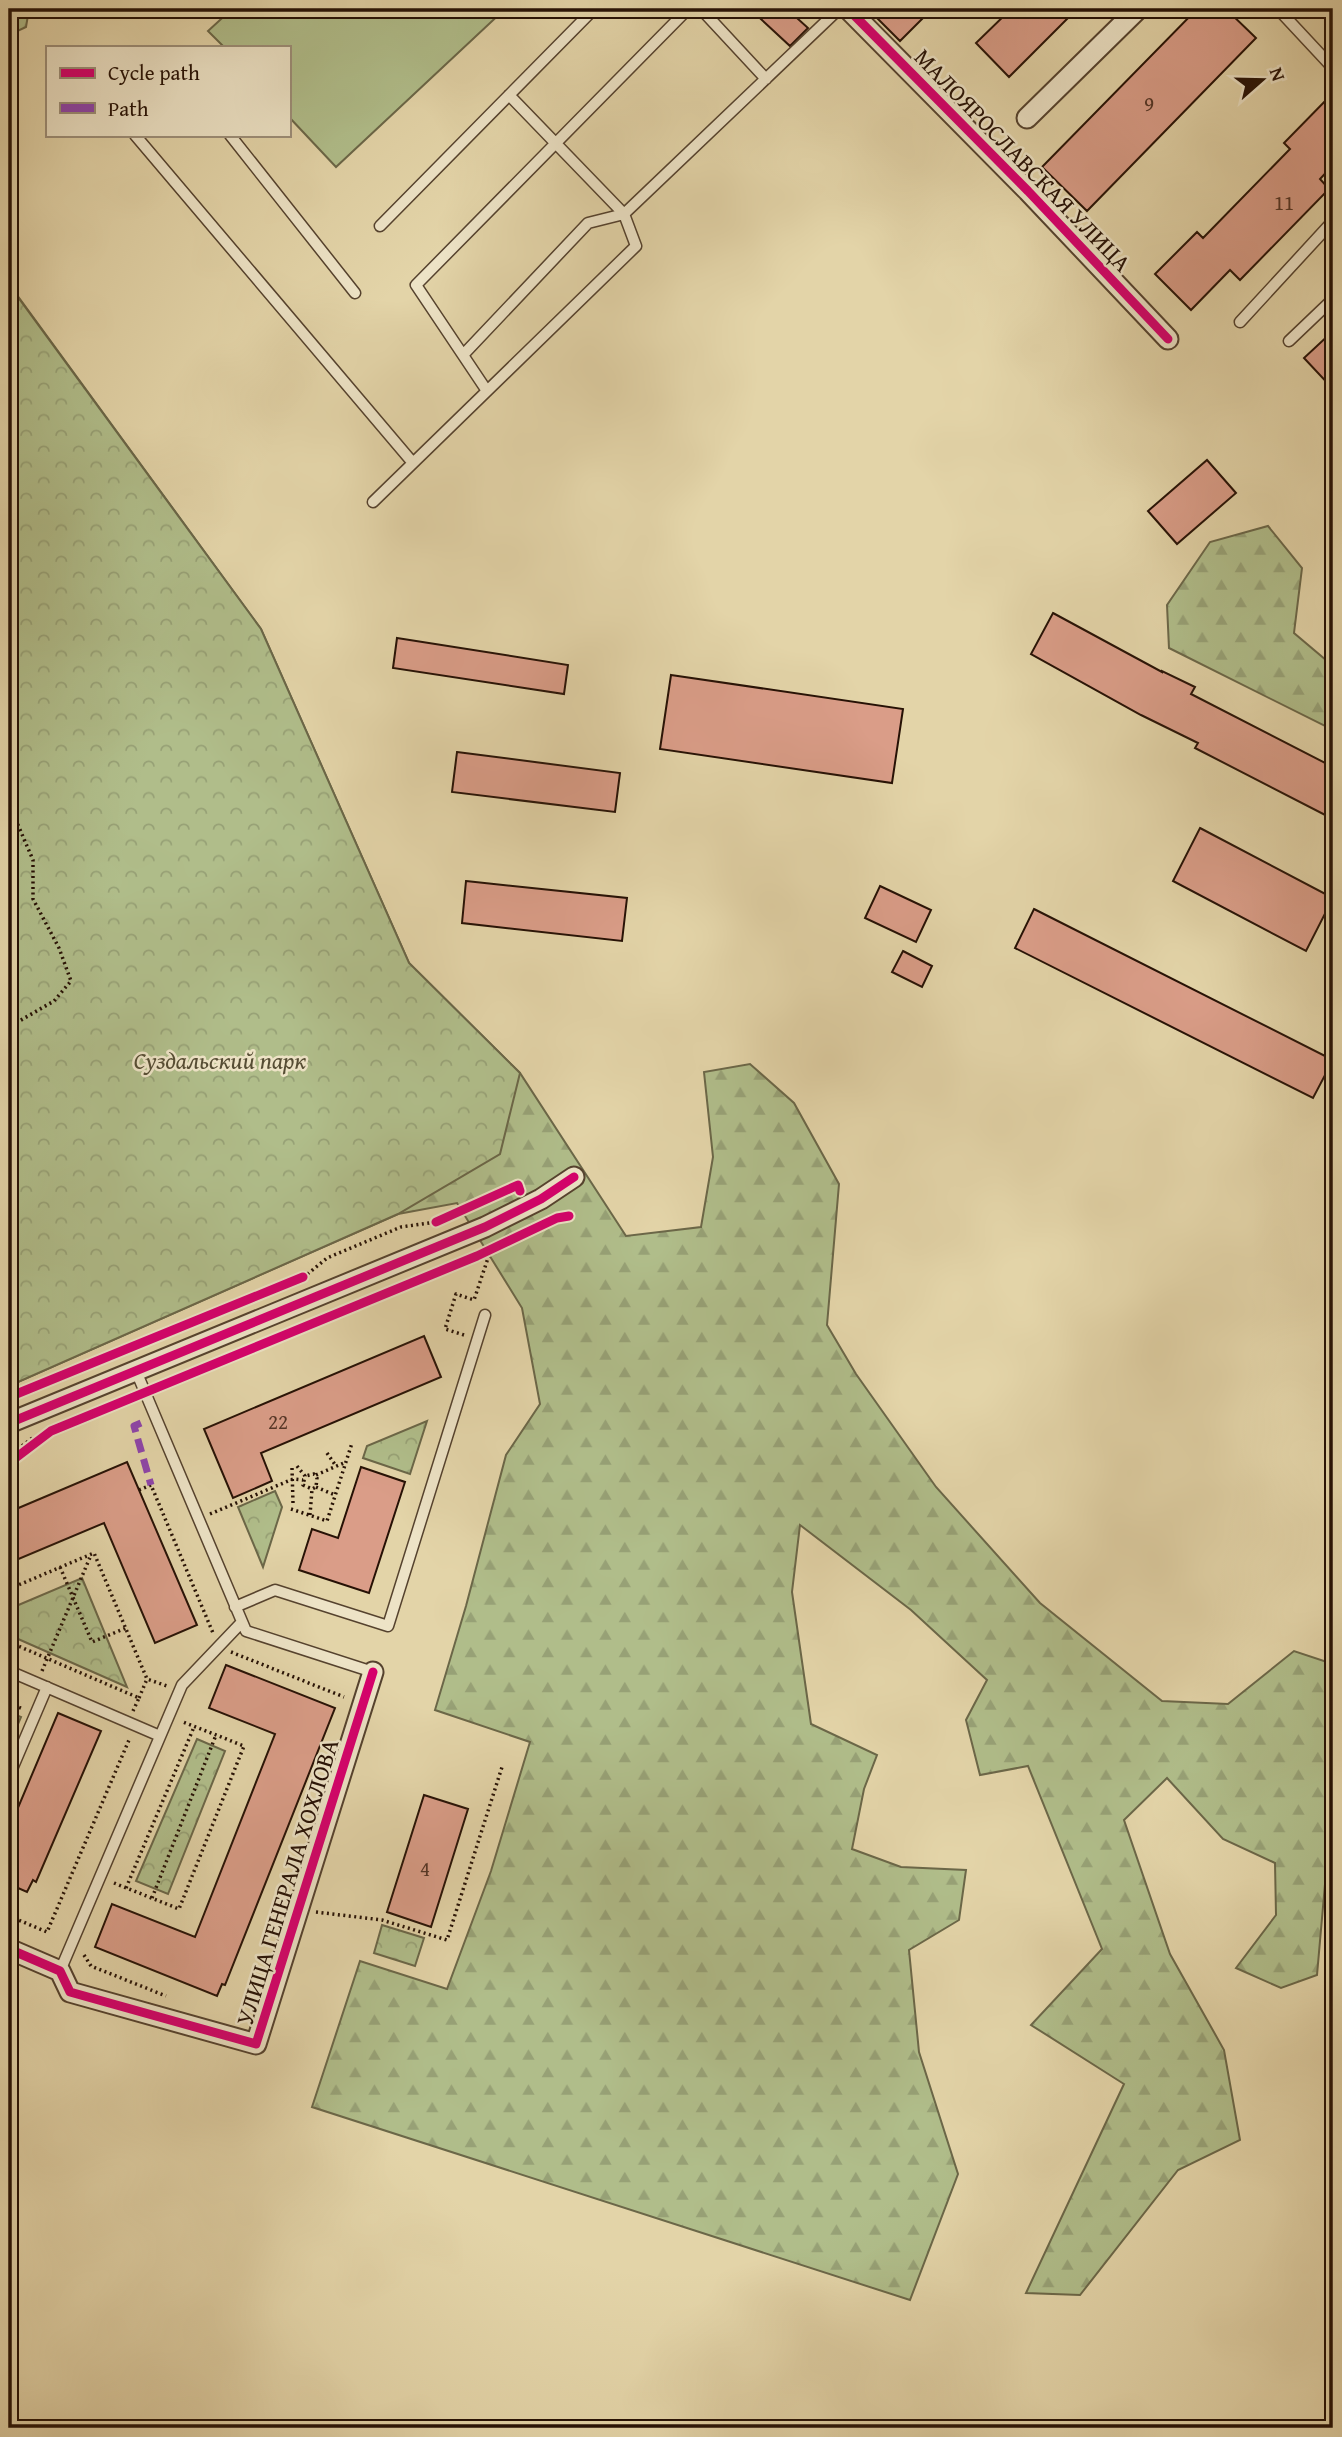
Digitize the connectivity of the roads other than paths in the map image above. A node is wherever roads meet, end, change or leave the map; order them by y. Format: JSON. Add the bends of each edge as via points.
{"nodes":[{"id":1,"x":594,"y":9,"type":"edge"},
{"id":2,"x":688,"y":9,"type":"edge"},
{"id":3,"x":701,"y":9,"type":"edge"},
{"id":4,"x":839,"y":9,"type":"edge"},
{"id":5,"x":848,"y":9,"type":"edge"},
{"id":6,"x":1138,"y":9,"type":"edge"},
{"id":7,"x":1278,"y":9,"type":"edge"},
{"id":8,"x":1333,"y":68,"type":"edge"},
{"id":9,"x":766,"y":79,"type":"junction"},
{"id":10,"x":509,"y":95,"type":"junction"},
{"id":11,"x":1027,"y":118,"type":"dead end"},
{"id":12,"x":136,"y":136,"type":"edge"},
{"id":13,"x":231,"y":136,"type":"edge"},
{"id":14,"x":555,"y":143,"type":"junction"},
{"id":15,"x":624,"y":214,"type":"junction"},
{"id":16,"x":1333,"y":221,"type":"edge"},
{"id":17,"x":380,"y":226,"type":"dead end"},
{"id":18,"x":355,"y":293,"type":"dead end"},
{"id":19,"x":1333,"y":299,"type":"edge"},
{"id":20,"x":1240,"y":322,"type":"dead end"},
{"id":21,"x":1168,"y":339,"type":"dead end"},
{"id":22,"x":1289,"y":341,"type":"dead end"},
{"id":23,"x":463,"y":355,"type":"junction"},
{"id":24,"x":487,"y":391,"type":"junction"},
{"id":25,"x":413,"y":463,"type":"junction"},
{"id":26,"x":373,"y":502,"type":"dead end"},
{"id":27,"x":574,"y":1177,"type":"dead end"},
{"id":28,"x":485,"y":1315,"type":"dead end"},
{"id":29,"x":135,"y":1371,"type":"junction"},
{"id":30,"x":9,"y":1423,"type":"edge"},
{"id":31,"x":235,"y":1607,"type":"junction"},
{"id":32,"x":242,"y":1622,"type":"junction"},
{"id":33,"x":9,"y":1671,"type":"edge"},
{"id":34,"x":373,"y":1672,"type":"joint"},
{"id":35,"x":42,"y":1685,"type":"junction"},
{"id":36,"x":160,"y":1736,"type":"junction"},
{"id":37,"x":9,"y":1776,"type":"edge"},
{"id":38,"x":9,"y":1949,"type":"edge"},
{"id":39,"x":60,"y":1971,"type":"junction"}],
"edges":[{"from":1,"to":10,"type":"lane"},
{"from":2,"to":14,"type":"lane"},
{"from":3,"to":9,"type":"lane"},
{"from":4,"to":9,"type":"lane"},
{"from":5,"to":21,"type":"street","name":"МАЛОЯРОСЛАВСКАЯ УЛИЦА"},
{"from":6,"to":11,"type":"street"},
{"from":7,"to":8,"type":"lane"},
{"from":9,"to":15,"type":"lane"},
{"from":10,"to":14,"type":"lane"},
{"from":10,"to":17,"type":"lane"},
{"from":12,"to":25,"type":"lane"},
{"from":13,"to":18,"type":"lane"},
{"from":14,"to":15,"type":"lane"},
{"from":14,"to":23,"type":"lane","via":[[416,285]]},
{"from":15,"to":23,"type":"lane","via":[[587,223]]},
{"from":15,"to":24,"type":"lane","via":[[636,246]]},
{"from":16,"to":20,"type":"lane"},
{"from":19,"to":22,"type":"lane"},
{"from":23,"to":24,"type":"lane"},
{"from":24,"to":25,"type":"lane"},
{"from":25,"to":26,"type":"lane"},
{"from":27,"to":29,"type":"street","via":[[485,1227]]},
{"from":28,"to":31,"type":"lane","via":[[388,1626],[275,1590]]},
{"from":29,"to":30,"type":"street"},
{"from":29,"to":31,"type":"lane"},
{"from":31,"to":32,"type":"lane"},
{"from":32,"to":34,"type":"lane","via":[[246,1631]]},
{"from":32,"to":36,"type":"lane","via":[[182,1685]]},
{"from":33,"to":35,"type":"lane"},
{"from":34,"to":39,"type":"street","name":"УЛИЦА ГЕНЕРАЛА ХОХЛОВА","via":[[256,2044],[70,1992]]},
{"from":35,"to":36,"type":"lane"},
{"from":35,"to":37,"type":"lane"},
{"from":36,"to":39,"type":"lane"},
{"from":38,"to":39,"type":"street","name":"УЛИЦА ГЕНЕРАЛА ХОХЛОВА"}]}
